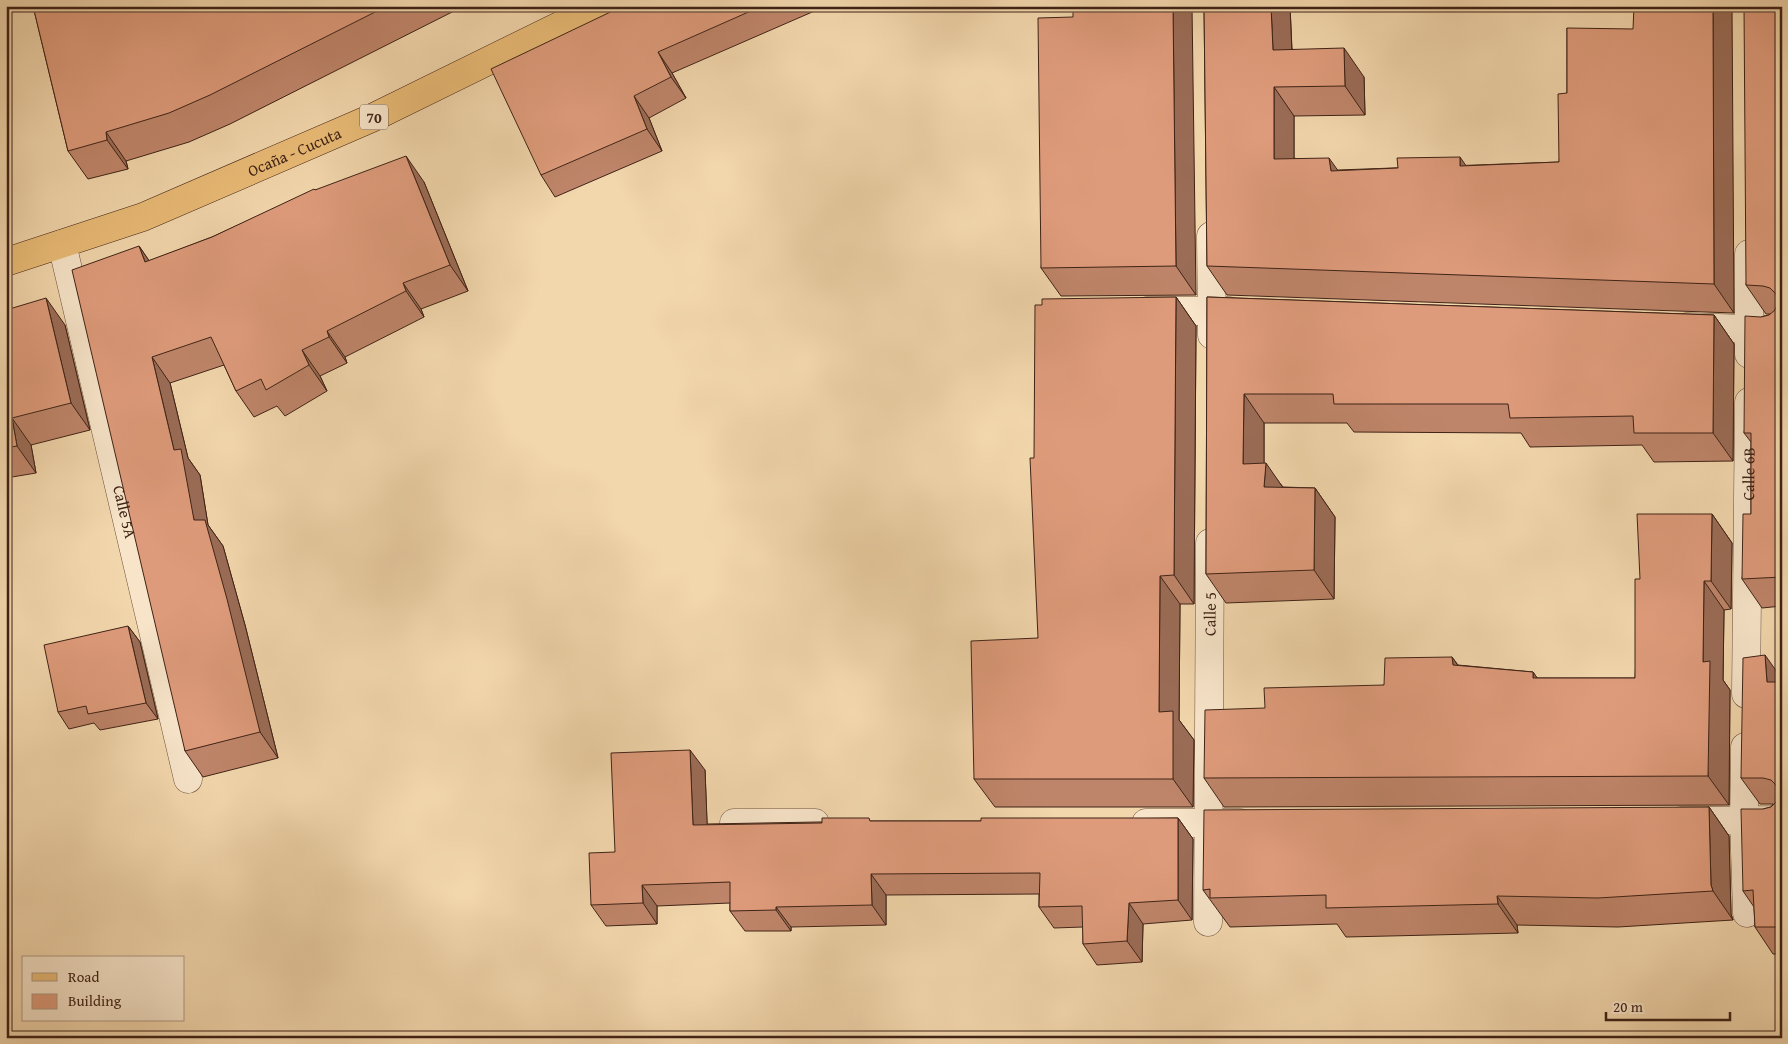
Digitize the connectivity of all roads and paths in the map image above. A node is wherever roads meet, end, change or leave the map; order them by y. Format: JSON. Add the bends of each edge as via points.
{"nodes":[{"id":1,"x":600,"y":6,"type":"edge"},
{"id":2,"x":1211,"y":212,"type":"edge"},
{"id":3,"x":1749,"y":231,"type":"edge"},
{"id":4,"x":62,"y":244,"type":"junction"},
{"id":5,"x":6,"y":262,"type":"edge"},
{"id":6,"x":1212,"y":310,"type":"junction"},
{"id":7,"x":1127,"y":311,"type":"edge"},
{"id":8,"x":1252,"y":311,"type":"edge"},
{"id":9,"x":1660,"y":326,"type":"edge"},
{"id":10,"x":1750,"y":329,"type":"junction"},
{"id":11,"x":1782,"y":330,"type":"edge"},
{"id":12,"x":1212,"y":359,"type":"edge"},
{"id":13,"x":1210,"y":517,"type":"edge"},
{"id":14,"x":188,"y":779,"type":"edge"},
{"id":15,"x":1782,"y":820,"type":"edge"},
{"id":16,"x":1655,"y":821,"type":"edge"},
{"id":17,"x":1744,"y":821,"type":"junction"},
{"id":18,"x":734,"y":823,"type":"edge"},
{"id":19,"x":843,"y":823,"type":"edge"},
{"id":20,"x":1119,"y":823,"type":"edge"},
{"id":21,"x":1208,"y":823,"type":"junction"},
{"id":22,"x":1268,"y":823,"type":"edge"},
{"id":23,"x":1747,"y":913,"type":"edge"},
{"id":24,"x":1208,"y":922,"type":"edge"}],
"edges":[{"from":1,"to":4,"type":"main road","name":"Ocaña - Cucuta","number":"70","via":[[372,118],[143,218]]},
{"from":2,"to":6,"type":"street"},
{"from":3,"to":10,"type":"street","name":"Calle 6B"},
{"from":4,"to":5,"type":"main road","name":"Ocaña - Cucuta","number":"70"},
{"from":4,"to":14,"type":"street","name":"Calle 5A"},
{"from":6,"to":7,"type":"street"},
{"from":6,"to":8,"type":"street"},
{"from":6,"to":12,"type":"street"},
{"from":9,"to":10,"type":"street"},
{"from":10,"to":11,"type":"street"},
{"from":10,"to":17,"type":"street","name":"Calle 6B"},
{"from":13,"to":21,"type":"street","name":"Calle 5"},
{"from":15,"to":17,"type":"street"},
{"from":16,"to":17,"type":"street"},
{"from":17,"to":23,"type":"street","name":"Calle 6B"},
{"from":18,"to":19,"type":"street"},
{"from":20,"to":21,"type":"street"},
{"from":21,"to":22,"type":"street"},
{"from":21,"to":24,"type":"street","name":"Calle 5"}]}
